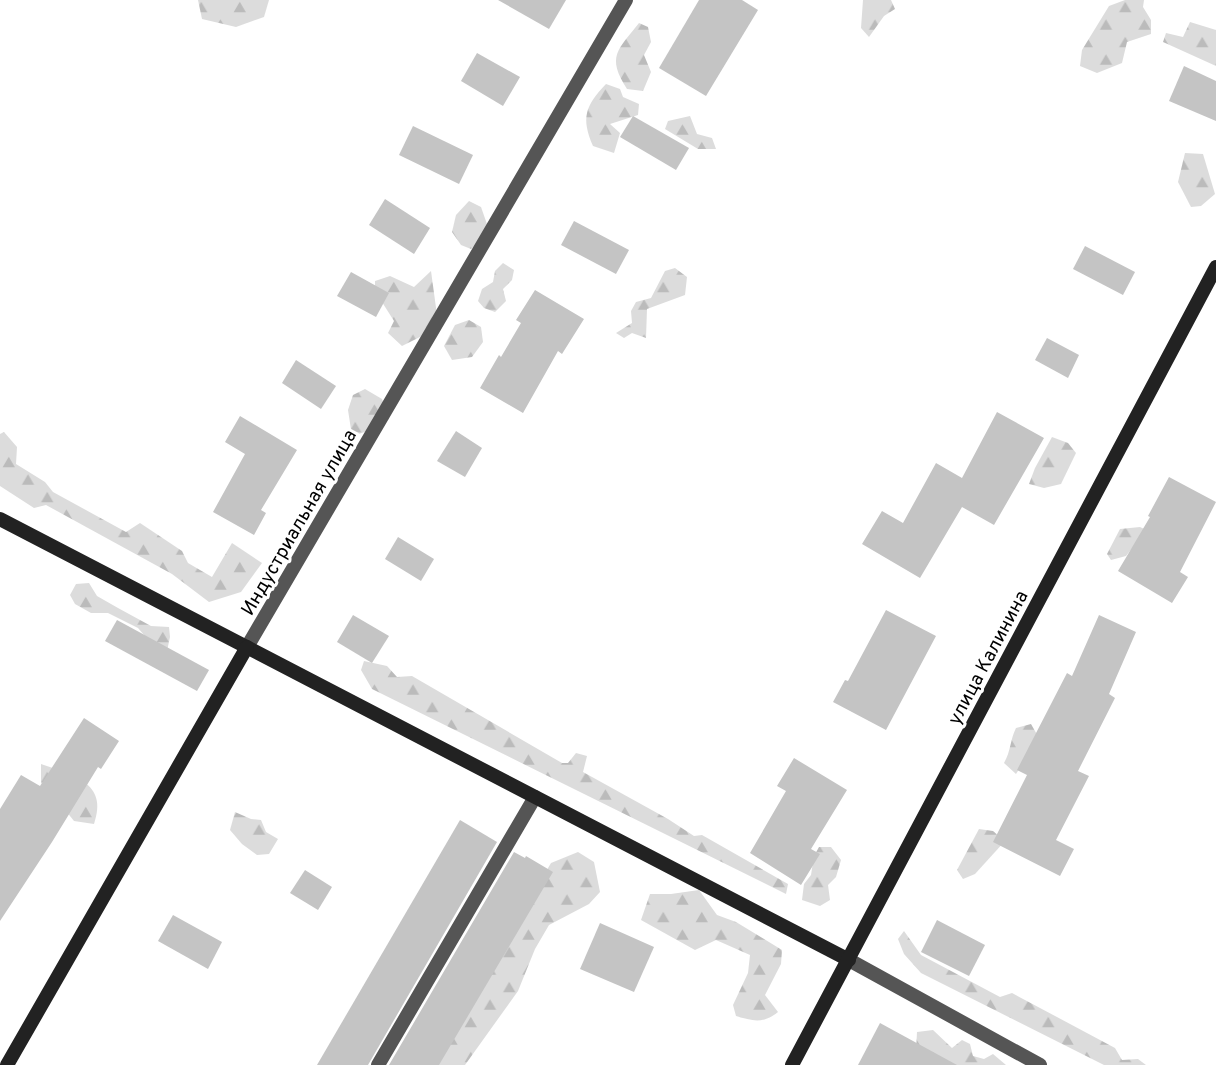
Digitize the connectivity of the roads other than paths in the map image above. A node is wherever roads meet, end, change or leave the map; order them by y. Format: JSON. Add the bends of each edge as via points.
{"nodes":[{"id":1,"x":626,"y":0,"type":"edge"},
{"id":2,"x":1216,"y":267,"type":"edge"},
{"id":3,"x":0,"y":519,"type":"edge"},
{"id":4,"x":247,"y":647,"type":"junction"},
{"id":5,"x":535,"y":797,"type":"junction"},
{"id":6,"x":849,"y":960,"type":"junction"},
{"id":7,"x":7,"y":1065,"type":"edge"},
{"id":8,"x":378,"y":1065,"type":"edge"},
{"id":9,"x":792,"y":1065,"type":"edge"},
{"id":10,"x":1040,"y":1065,"type":"edge"}],
"edges":[{"from":1,"to":4,"type":"street","name":"Индустриальная улица"},
{"from":2,"to":6,"type":"street","name":"улица Калинина"},
{"from":3,"to":4,"type":"street"},
{"from":4,"to":5,"type":"street"},
{"from":4,"to":7,"type":"street","name":"Индустриальная улица"},
{"from":5,"to":6,"type":"street"},
{"from":5,"to":8,"type":"street"},
{"from":6,"to":9,"type":"street","name":"улица Калинина"},
{"from":6,"to":10,"type":"street"}]}
